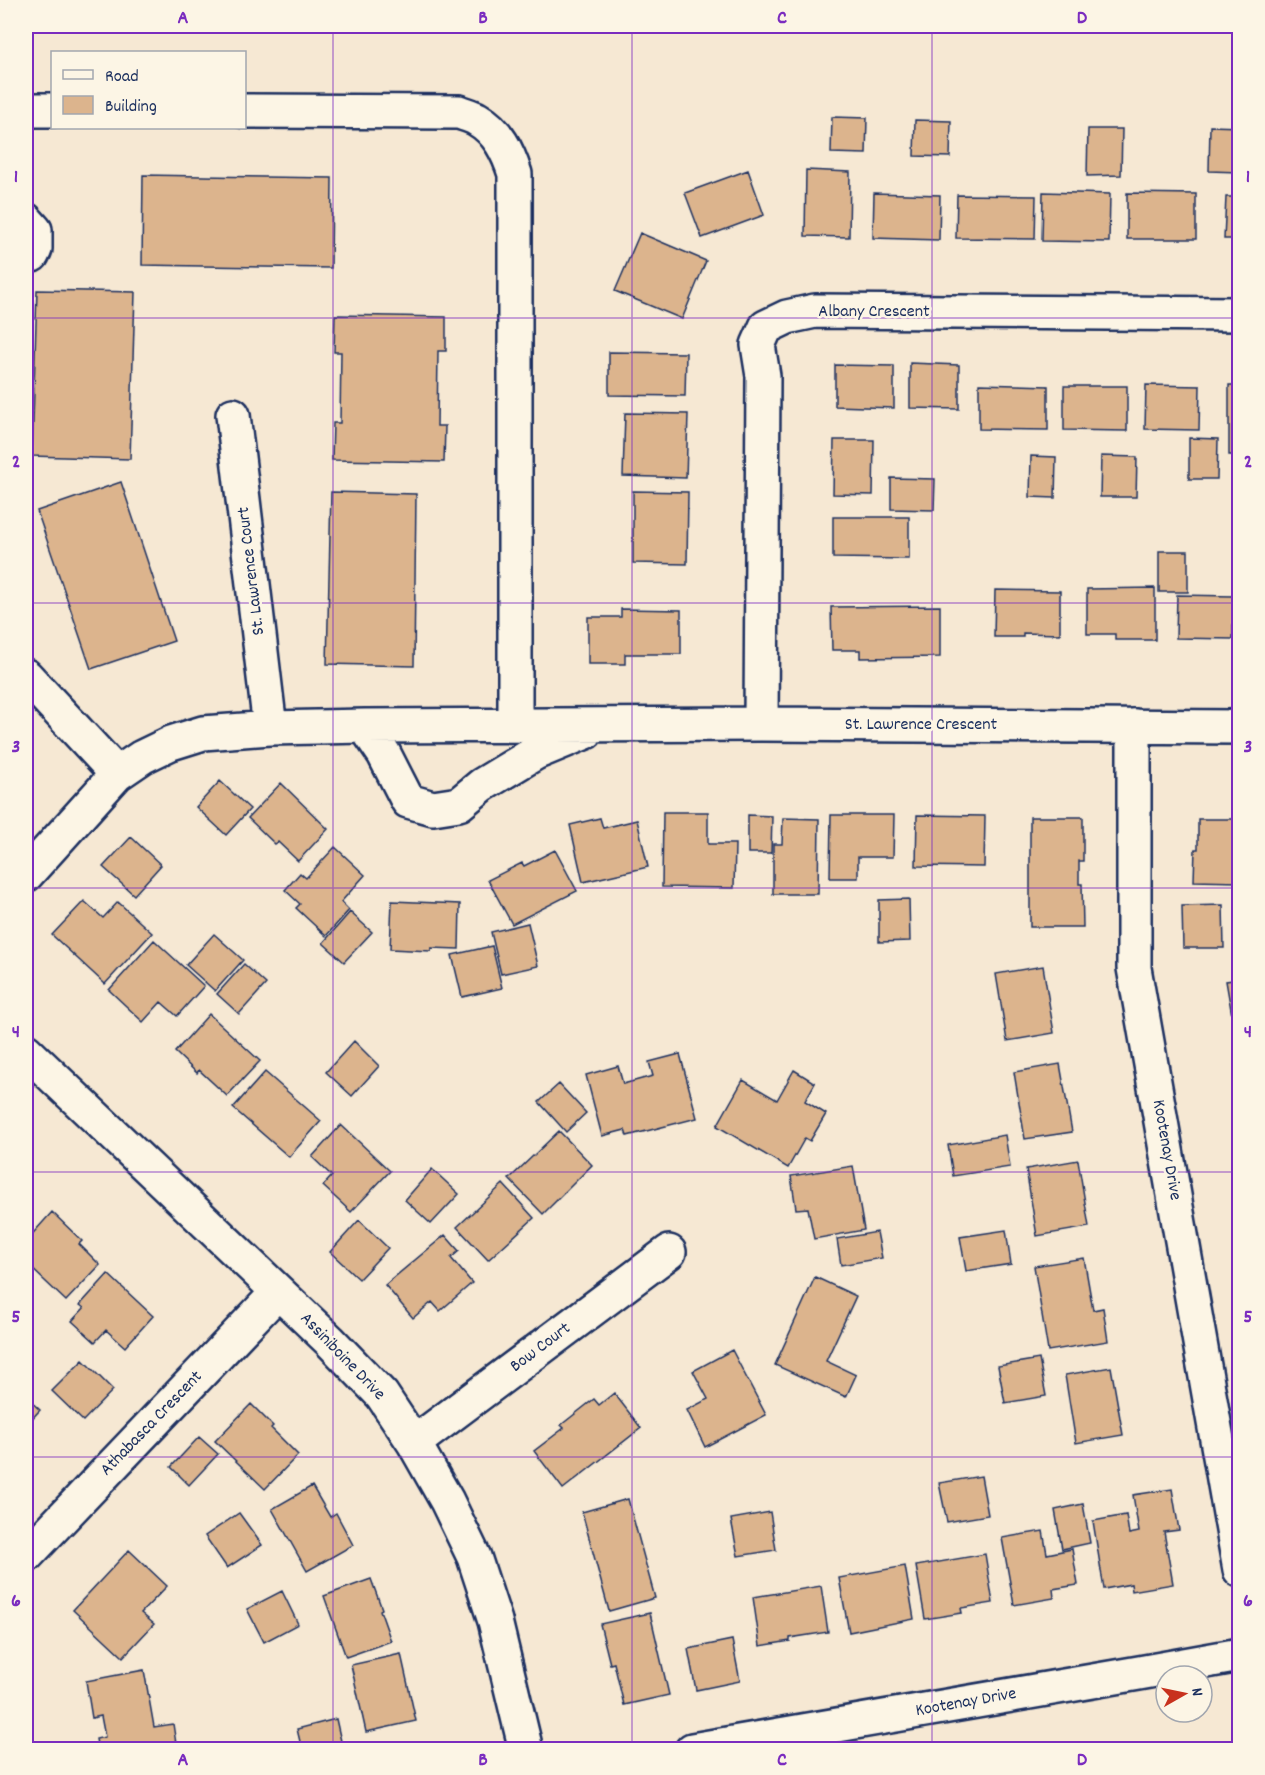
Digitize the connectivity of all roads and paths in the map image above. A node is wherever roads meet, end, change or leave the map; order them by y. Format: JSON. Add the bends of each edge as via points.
{"nodes":[{"id":1,"x":26,"y":110,"type":"edge"},
{"id":2,"x":51,"y":110,"type":"edge"},
{"id":3,"x":246,"y":111,"type":"edge"},
{"id":4,"x":26,"y":220,"type":"edge"},
{"id":5,"x":26,"y":256,"type":"edge"},
{"id":6,"x":1239,"y":314,"type":"edge"},
{"id":7,"x":233,"y":415,"type":"dead end"},
{"id":8,"x":31,"y":692,"type":"edge"},
{"id":9,"x":761,"y":724,"type":"junction"},
{"id":10,"x":515,"y":725,"type":"junction"},
{"id":11,"x":365,"y":726,"type":"junction"},
{"id":12,"x":602,"y":726,"type":"junction"},
{"id":13,"x":1134,"y":726,"type":"junction"},
{"id":14,"x":1239,"y":727,"type":"edge"},
{"id":15,"x":270,"y":728,"type":"junction"},
{"id":16,"x":117,"y":774,"type":"junction"},
{"id":17,"x":26,"y":876,"type":"edge"},
{"id":18,"x":26,"y":1050,"type":"edge"},
{"id":19,"x":669,"y":1252,"type":"dead end"},
{"id":20,"x":278,"y":1292,"type":"junction"},
{"id":21,"x":414,"y":1443,"type":"junction"},
{"id":22,"x":26,"y":1556,"type":"edge"},
{"id":23,"x":1239,"y":1570,"type":"edge"},
{"id":24,"x":1239,"y":1655,"type":"edge"},
{"id":25,"x":526,"y":1749,"type":"edge"},
{"id":26,"x":692,"y":1749,"type":"edge"}],
"edges":[{"from":1,"to":2,"type":"street"},
{"from":3,"to":10,"type":"street","via":[[459,112],[477,118],[508,153],[515,174]]},
{"from":4,"to":5,"type":"street","via":[[35,230],[35,249]]},
{"from":6,"to":9,"type":"street","name":"Albany Crescent","via":[[815,311],[766,327],[758,345],[763,376]]},
{"from":7,"to":15,"type":"street","name":"St. Lawrence Court"},
{"from":8,"to":16,"type":"street"},
{"from":9,"to":12,"type":"street","name":"St. Lawrence Crescent"},
{"from":9,"to":13,"type":"street","name":"St. Lawrence Crescent"},
{"from":10,"to":11,"type":"street","name":"St. Lawrence Crescent"},
{"from":10,"to":12,"type":"street","name":"St. Lawrence Crescent"},
{"from":11,"to":12,"type":"street","name":"St. Lawrence Crescent","via":[[408,801],[433,808],[459,804],[535,753]]},
{"from":11,"to":15,"type":"street","name":"St. Lawrence Crescent"},
{"from":13,"to":14,"type":"street","name":"St. Lawrence Crescent"},
{"from":13,"to":23,"type":"street","name":"Kootenay Drive","via":[[1134,968]]},
{"from":15,"to":16,"type":"street","name":"St. Lawrence Crescent","via":[[203,734],[171,743]]},
{"from":16,"to":17,"type":"street","name":"St. Lawrence Crescent"},
{"from":18,"to":20,"type":"street","name":"Assiniboine Drive"},
{"from":19,"to":21,"type":"street","name":"Bow Court"},
{"from":20,"to":21,"type":"street","name":"Assiniboine Drive","via":[[382,1395]]},
{"from":20,"to":22,"type":"street","name":"Athabasca Crescent"},
{"from":21,"to":25,"type":"street","name":"Assiniboine Drive","via":[[474,1557],[495,1621]]},
{"from":24,"to":26,"type":"street","name":"Kootenay Drive"}]}
